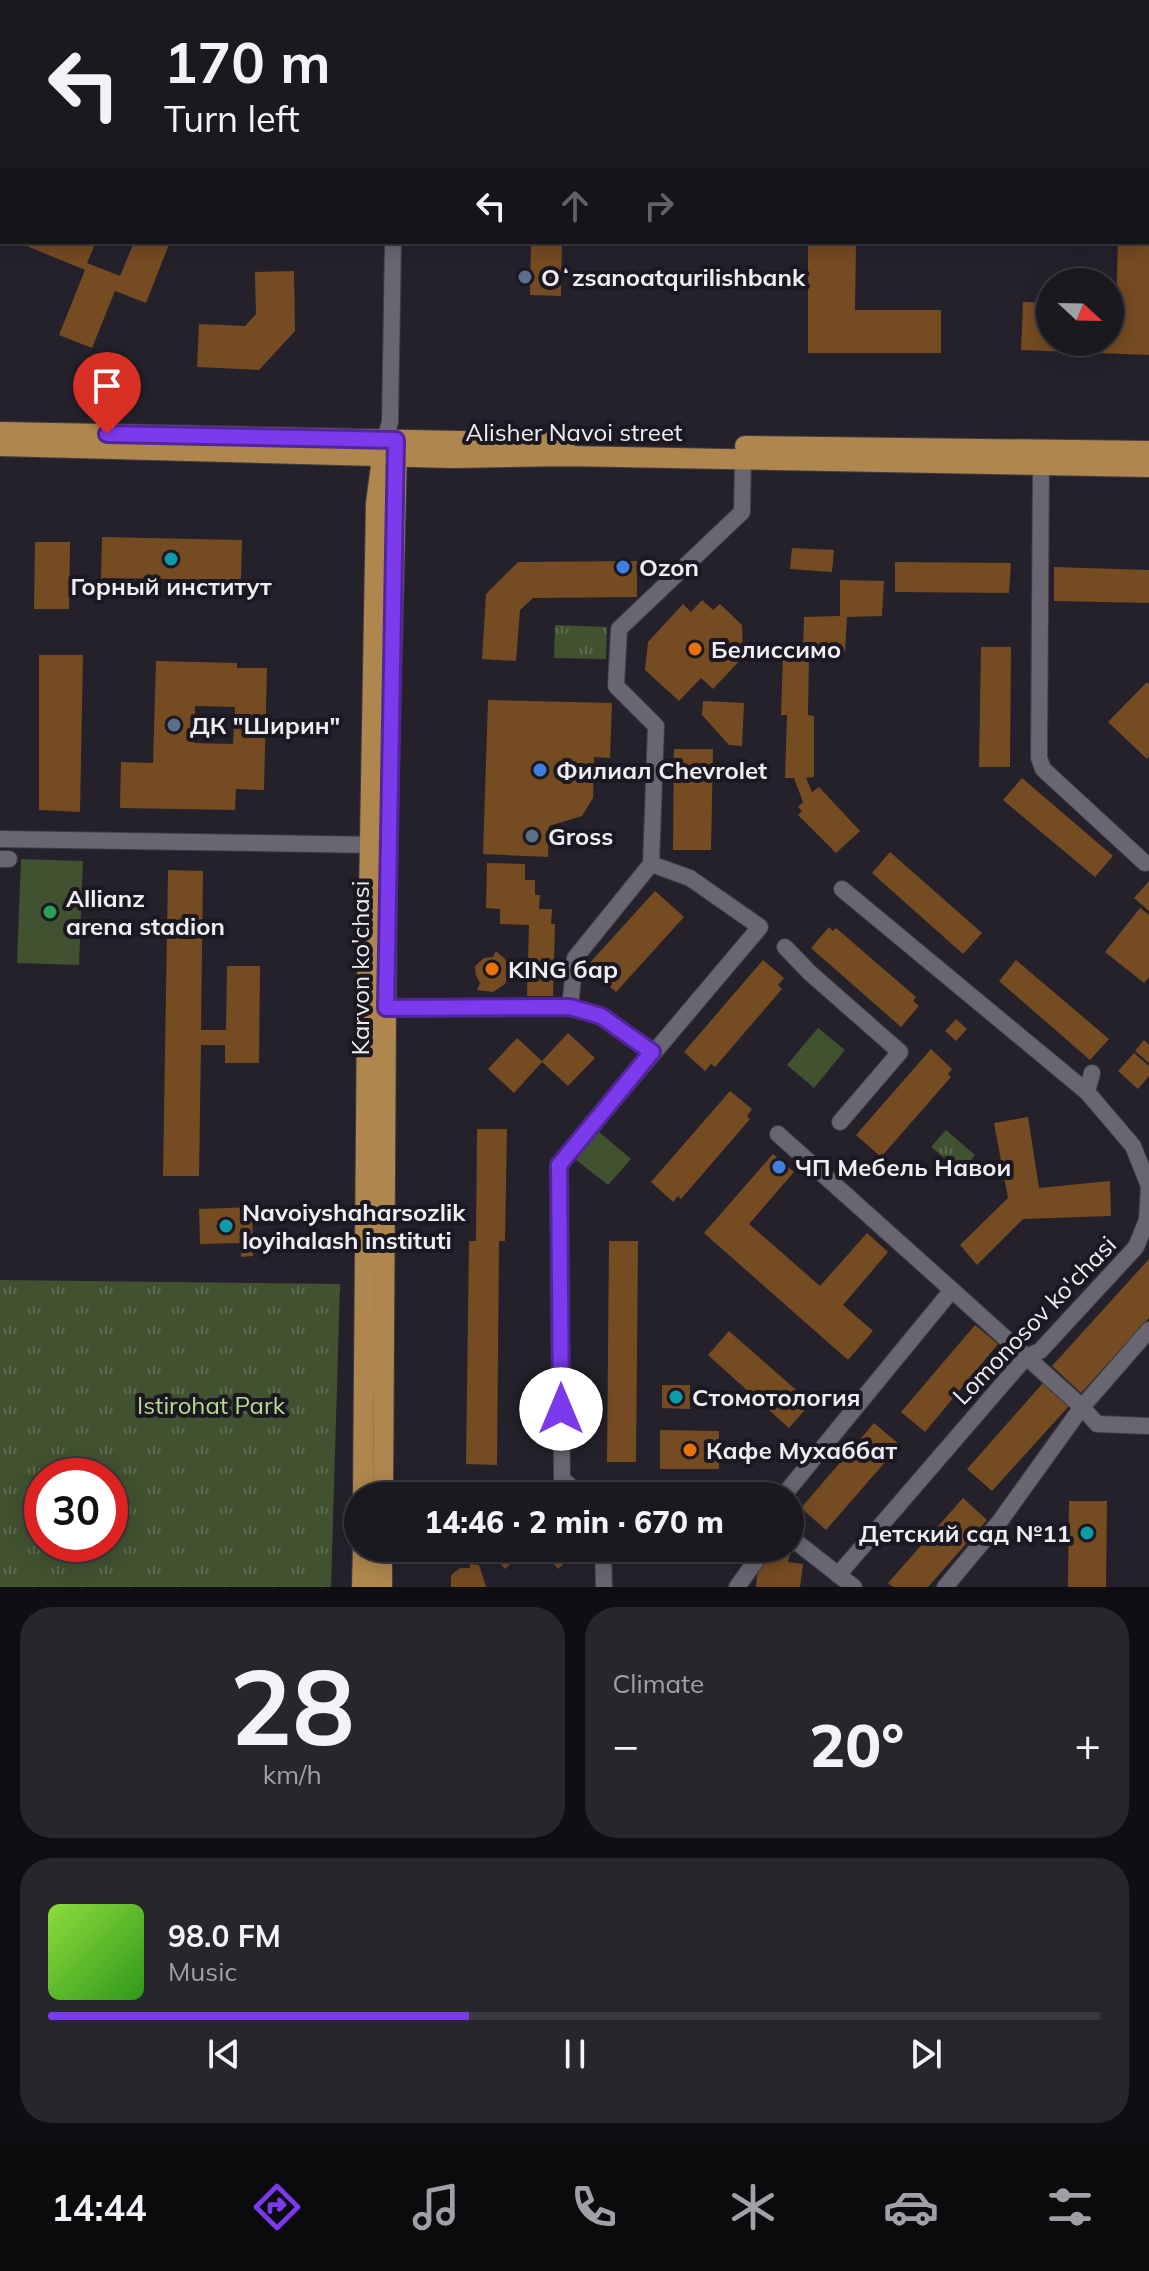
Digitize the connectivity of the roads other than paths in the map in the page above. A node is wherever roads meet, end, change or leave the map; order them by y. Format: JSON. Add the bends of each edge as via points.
{"nodes":[{"id":1,"x":393,"y":244,"type":"edge"},
{"id":2,"x":0,"y":432,"type":"edge"},
{"id":3,"x":390,"y":442,"type":"junction"},
{"id":4,"x":0,"y":446,"type":"edge"},
{"id":5,"x":1149,"y":451,"type":"edge"},
{"id":6,"x":743,"y":459,"type":"junction"},
{"id":7,"x":1041,"y":465,"type":"junction"},
{"id":8,"x":1149,"y":467,"type":"edge"},
{"id":9,"x":0,"y":839,"type":"edge"},
{"id":10,"x":379,"y":845,"type":"junction"},
{"id":11,"x":1145,"y":863,"type":"dead end"},
{"id":12,"x":651,"y":864,"type":"junction"},
{"id":13,"x":842,"y":889,"type":"dead end"},
{"id":14,"x":785,"y":947,"type":"dead end"},
{"id":15,"x":570,"y":1007,"type":"junction"},
{"id":16,"x":377,"y":1009,"type":"junction"},
{"id":17,"x":652,"y":1052,"type":"junction"},
{"id":18,"x":1092,"y":1073,"type":"dead end"},
{"id":19,"x":1087,"y":1092,"type":"junction"},
{"id":20,"x":840,"y":1122,"type":"dead end"},
{"id":21,"x":778,"y":1134,"type":"dead end"},
{"id":22,"x":952,"y":1290,"type":"junction"},
{"id":23,"x":1149,"y":1330,"type":"edge"},
{"id":24,"x":1026,"y":1357,"type":"junction"},
{"id":25,"x":1082,"y":1407,"type":"junction"},
{"id":26,"x":1149,"y":1426,"type":"edge"},
{"id":27,"x":363,"y":1482,"type":"edge"},
{"id":28,"x":383,"y":1482,"type":"edge"},
{"id":29,"x":566,"y":1482,"type":"edge"},
{"id":30,"x":794,"y":1482,"type":"edge"},
{"id":31,"x":804,"y":1548,"type":"edge"},
{"id":32,"x":363,"y":1562,"type":"edge"},
{"id":33,"x":382,"y":1562,"type":"edge"},
{"id":34,"x":603,"y":1562,"type":"edge"},
{"id":35,"x":755,"y":1562,"type":"edge"},
{"id":36,"x":838,"y":1575,"type":"junction"},
{"id":37,"x":362,"y":1587,"type":"edge"},
{"id":38,"x":382,"y":1587,"type":"edge"},
{"id":39,"x":604,"y":1587,"type":"edge"},
{"id":40,"x":737,"y":1587,"type":"edge"},
{"id":41,"x":854,"y":1587,"type":"edge"},
{"id":42,"x":945,"y":1587,"type":"edge"}],
"edges":[{"from":1,"to":3,"type":"street"},
{"from":2,"to":3,"type":"main road","name":"Alisher Navoi street"},
{"from":3,"to":4,"type":"main road","name":"Alisher Navoi street"},
{"from":3,"to":5,"type":"main road","name":"Alisher Navoi street"},
{"from":3,"to":6,"type":"main road","name":"Alisher Navoi street"},
{"from":3,"to":10,"type":"main road","name":"Karvon ko'chasi"},
{"from":6,"to":7,"type":"main road","name":"Alisher Navoi street"},
{"from":6,"to":12,"type":"street","via":[[742,512],[619,629],[616,686],[656,726]]},
{"from":7,"to":8,"type":"main road","name":"Alisher Navoi street"},
{"from":7,"to":11,"type":"street","via":[[1039,758],[1043,769]]},
{"from":9,"to":10,"type":"street"},
{"from":10,"to":16,"type":"main road","name":"Karvon ko'chasi"},
{"from":12,"to":15,"type":"street","via":[[575,958]]},
{"from":12,"to":17,"type":"street","via":[[690,878],[760,927]]},
{"from":13,"to":19,"type":"street","name":"Lomonosov ko'chasi"},
{"from":14,"to":20,"type":"street","via":[[900,1052]]},
{"from":15,"to":16,"type":"street"},
{"from":15,"to":17,"type":"street","via":[[601,1016]]},
{"from":16,"to":27,"type":"main road"},
{"from":16,"to":28,"type":"main road","name":"Karvon ko'chasi"},
{"from":17,"to":29,"type":"street","via":[[559,1165]]},
{"from":18,"to":19,"type":"street"},
{"from":19,"to":24,"type":"street","name":"Lomonosov ko'chasi","via":[[1133,1146],[1149,1186],[1147,1220],[1136,1247],[1040,1351]]},
{"from":21,"to":22,"type":"street"},
{"from":22,"to":24,"type":"street"},
{"from":22,"to":30,"type":"street"},
{"from":23,"to":25,"type":"street"},
{"from":24,"to":25,"type":"street"},
{"from":24,"to":36,"type":"street","name":"Lomonosov ko'chasi"},
{"from":25,"to":26,"type":"street","via":[[1097,1424]]},
{"from":25,"to":42,"type":"street"},
{"from":31,"to":36,"type":"street"},
{"from":32,"to":37,"type":"main road"},
{"from":33,"to":38,"type":"main road"},
{"from":34,"to":39,"type":"street"},
{"from":35,"to":40,"type":"street"},
{"from":36,"to":41,"type":"street"}]}
